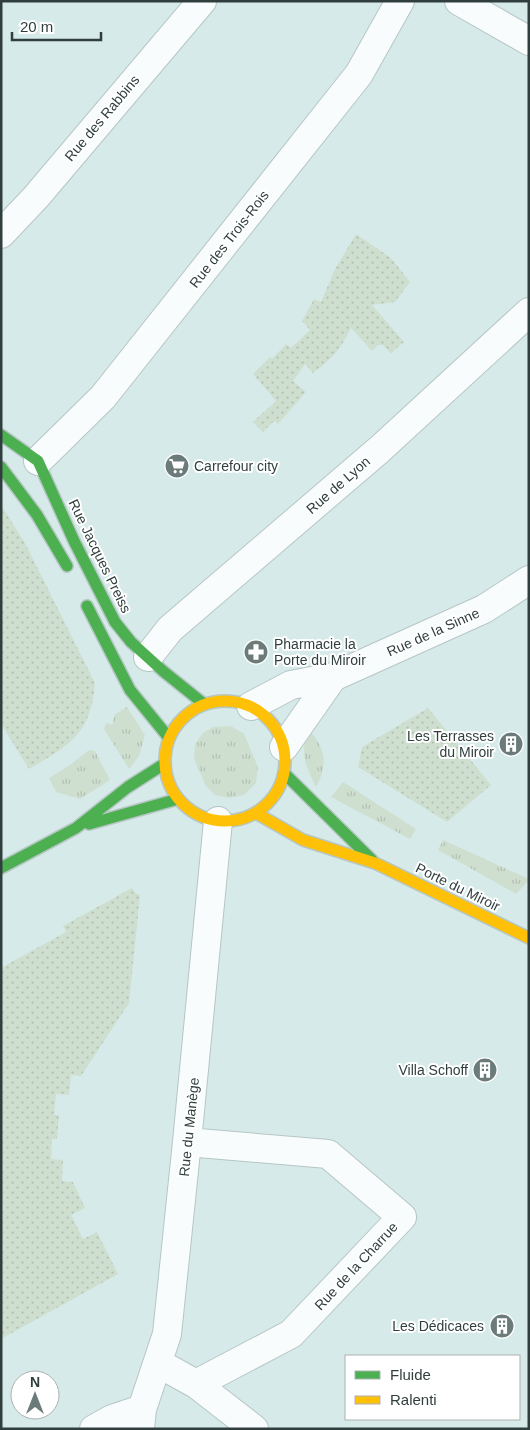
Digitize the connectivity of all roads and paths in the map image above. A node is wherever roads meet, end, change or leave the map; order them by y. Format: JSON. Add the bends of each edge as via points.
{"nodes":[{"id":1,"x":202,"y":1,"type":"edge"},
{"id":2,"x":400,"y":1,"type":"edge"},
{"id":3,"x":459,"y":1,"type":"edge"},
{"id":4,"x":529,"y":41,"type":"edge"},
{"id":5,"x":1,"y":234,"type":"edge"},
{"id":6,"x":529,"y":312,"type":"edge"},
{"id":7,"x":1,"y":435,"type":"edge"},
{"id":8,"x":38,"y":461,"type":"junction"},
{"id":9,"x":1,"y":468,"type":"edge"},
{"id":10,"x":73,"y":578,"type":"dead end"},
{"id":11,"x":529,"y":580,"type":"edge"},
{"id":12,"x":82,"y":595,"type":"dead end"},
{"id":13,"x":148,"y":657,"type":"junction"},
{"id":14,"x":333,"y":677,"type":"junction"},
{"id":15,"x":204,"y":704,"type":"junction"},
{"id":16,"x":250,"y":706,"type":"junction"},
{"id":17,"x":169,"y":738,"type":"junction"},
{"id":18,"x":284,"y":760,"type":"junction"},
{"id":19,"x":164,"y":764,"type":"junction"},
{"id":20,"x":178,"y":800,"type":"junction"},
{"id":21,"x":256,"y":813,"type":"junction"},
{"id":22,"x":218,"y":821,"type":"junction"},
{"id":23,"x":76,"y":828,"type":"junction"},
{"id":24,"x":375,"y":863,"type":"junction"},
{"id":25,"x":1,"y":868,"type":"edge"},
{"id":26,"x":529,"y":938,"type":"edge"},
{"id":27,"x":187,"y":1142,"type":"junction"},
{"id":28,"x":158,"y":1363,"type":"junction"},
{"id":29,"x":196,"y":1384,"type":"junction"},
{"id":30,"x":141,"y":1419,"type":"edge"},
{"id":31,"x":94,"y":1429,"type":"edge"},
{"id":32,"x":254,"y":1429,"type":"edge"}],
"edges":[{"from":1,"to":5,"type":"street","name":"Rue des Rabbins"},
{"from":2,"to":8,"type":"street","name":"Rue des Trois-Rois","via":[[350,86],[103,398]]},
{"from":3,"to":4,"type":"street"},
{"from":6,"to":13,"type":"street","name":"Rue de Lyon","via":[[380,449],[170,629]]},
{"from":7,"to":8,"type":"main road"},
{"from":8,"to":13,"type":"main road","name":"Rue Jacques Preiss","via":[[115,622]]},
{"from":9,"to":10,"type":"main road","via":[[51,535]]},
{"from":11,"to":14,"type":"street","name":"Rue de la Sinne","via":[[484,609]]},
{"from":12,"to":17,"type":"main road","via":[[130,690]]},
{"from":13,"to":15,"type":"main road","name":"Rue Jacques Preiss"},
{"from":14,"to":16,"type":"street","name":"Rue de la Sinne","via":[[292,684]]},
{"from":14,"to":18,"type":"street"},
{"from":15,"to":16,"type":"main road","name":"Porte du Miroir","via":[[228,700]]},
{"from":15,"to":17,"type":"main road","name":"Porte du Miroir","via":[[183,717]]},
{"from":16,"to":18,"type":"main road","name":"Porte du Miroir","via":[[266,716],[278,730]]},
{"from":17,"to":19,"type":"main road","name":"Porte du Miroir"},
{"from":18,"to":21,"type":"main road","name":"Porte du Miroir","via":[[279,789]]},
{"from":18,"to":24,"type":"main road","name":"Porte du Miroir"},
{"from":19,"to":20,"type":"main road","name":"Porte du Miroir","via":[[168,783]]},
{"from":19,"to":23,"type":"main road","via":[[128,787]]},
{"from":20,"to":22,"type":"main road","name":"Porte du Miroir","via":[[191,811]]},
{"from":20,"to":23,"type":"main road"},
{"from":21,"to":22,"type":"main road","name":"Porte du Miroir","via":[[241,819]]},
{"from":21,"to":24,"type":"main road","name":"Porte du Miroir","via":[[303,840]]},
{"from":22,"to":27,"type":"street","name":"Rue du Manège"},
{"from":23,"to":25,"type":"main road"},
{"from":24,"to":26,"type":"main road","name":"Porte du Miroir"},
{"from":27,"to":28,"type":"street","name":"Rue du Manège","via":[[167,1334]]},
{"from":27,"to":29,"type":"street","name":"Rue de la Charrue","via":[[328,1154],[402,1217],[291,1334]]},
{"from":28,"to":29,"type":"street"},
{"from":28,"to":30,"type":"street","name":"Rue du Manège"},
{"from":29,"to":32,"type":"street"},
{"from":30,"to":31,"type":"street","via":[[112,1420]]}]}
